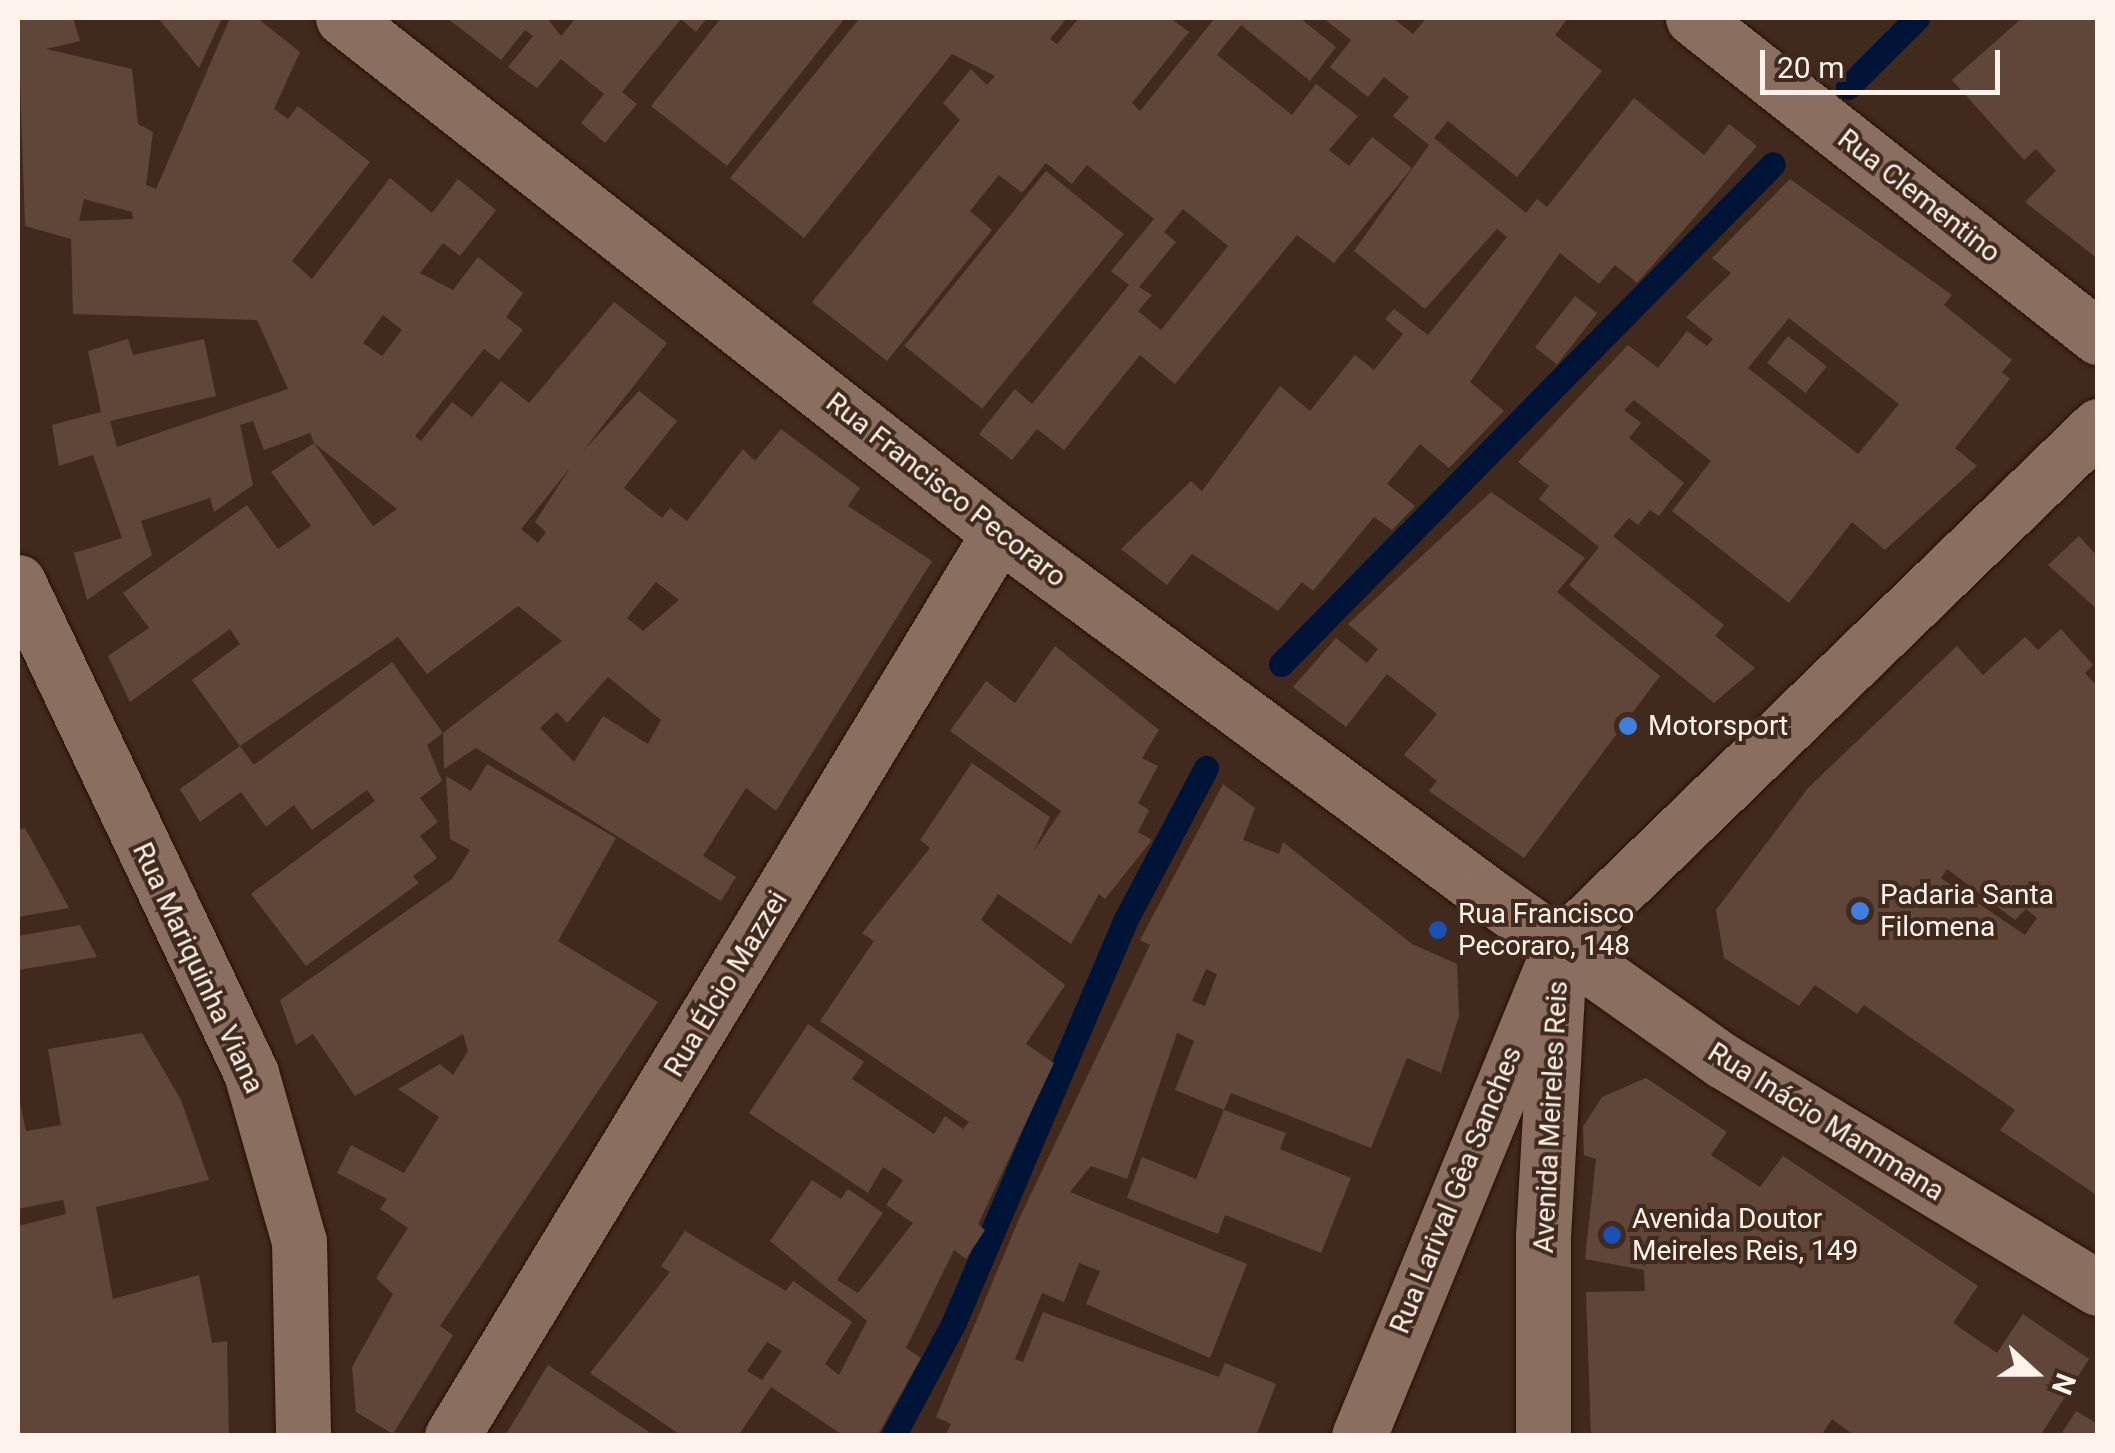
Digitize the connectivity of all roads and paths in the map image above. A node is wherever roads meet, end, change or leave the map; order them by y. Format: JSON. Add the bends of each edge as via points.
{"nodes":[{"id":1,"x":343,"y":18,"type":"edge"},
{"id":2,"x":1694,"y":18,"type":"edge"},
{"id":3,"x":2098,"y":337,"type":"edge"},
{"id":4,"x":2098,"y":426,"type":"edge"},
{"id":5,"x":999,"y":534,"type":"junction"},
{"id":6,"x":18,"y":582,"type":"edge"},
{"id":7,"x":1560,"y":947,"type":"junction"},
{"id":8,"x":2098,"y":1288,"type":"edge"},
{"id":9,"x":303,"y":1436,"type":"edge"},
{"id":10,"x":452,"y":1436,"type":"edge"},
{"id":11,"x":1359,"y":1436,"type":"edge"},
{"id":12,"x":1543,"y":1436,"type":"edge"}],
"edges":[{"from":1,"to":5,"type":"street","name":"Rua Francisco Pecoraro"},
{"from":2,"to":3,"type":"street","name":"Rua Clementino"},
{"from":4,"to":7,"type":"street","name":"Avenida Meireles Reis"},
{"from":5,"to":7,"type":"street","name":"Rua Francisco Pecoraro"},
{"from":5,"to":10,"type":"street","name":"Rua Élcio Mazzei"},
{"from":6,"to":9,"type":"street","name":"Rua Mariquinha Viana","via":[[251,1073],[298,1240]]},
{"from":7,"to":8,"type":"street","name":"Rua Inácio Mammana","via":[[1723,1061]]},
{"from":7,"to":11,"type":"street","name":"Rua Larival Gêa Sanches"},
{"from":7,"to":12,"type":"street","name":"Avenida Meireles Reis","via":[[1543,1236]]}]}
